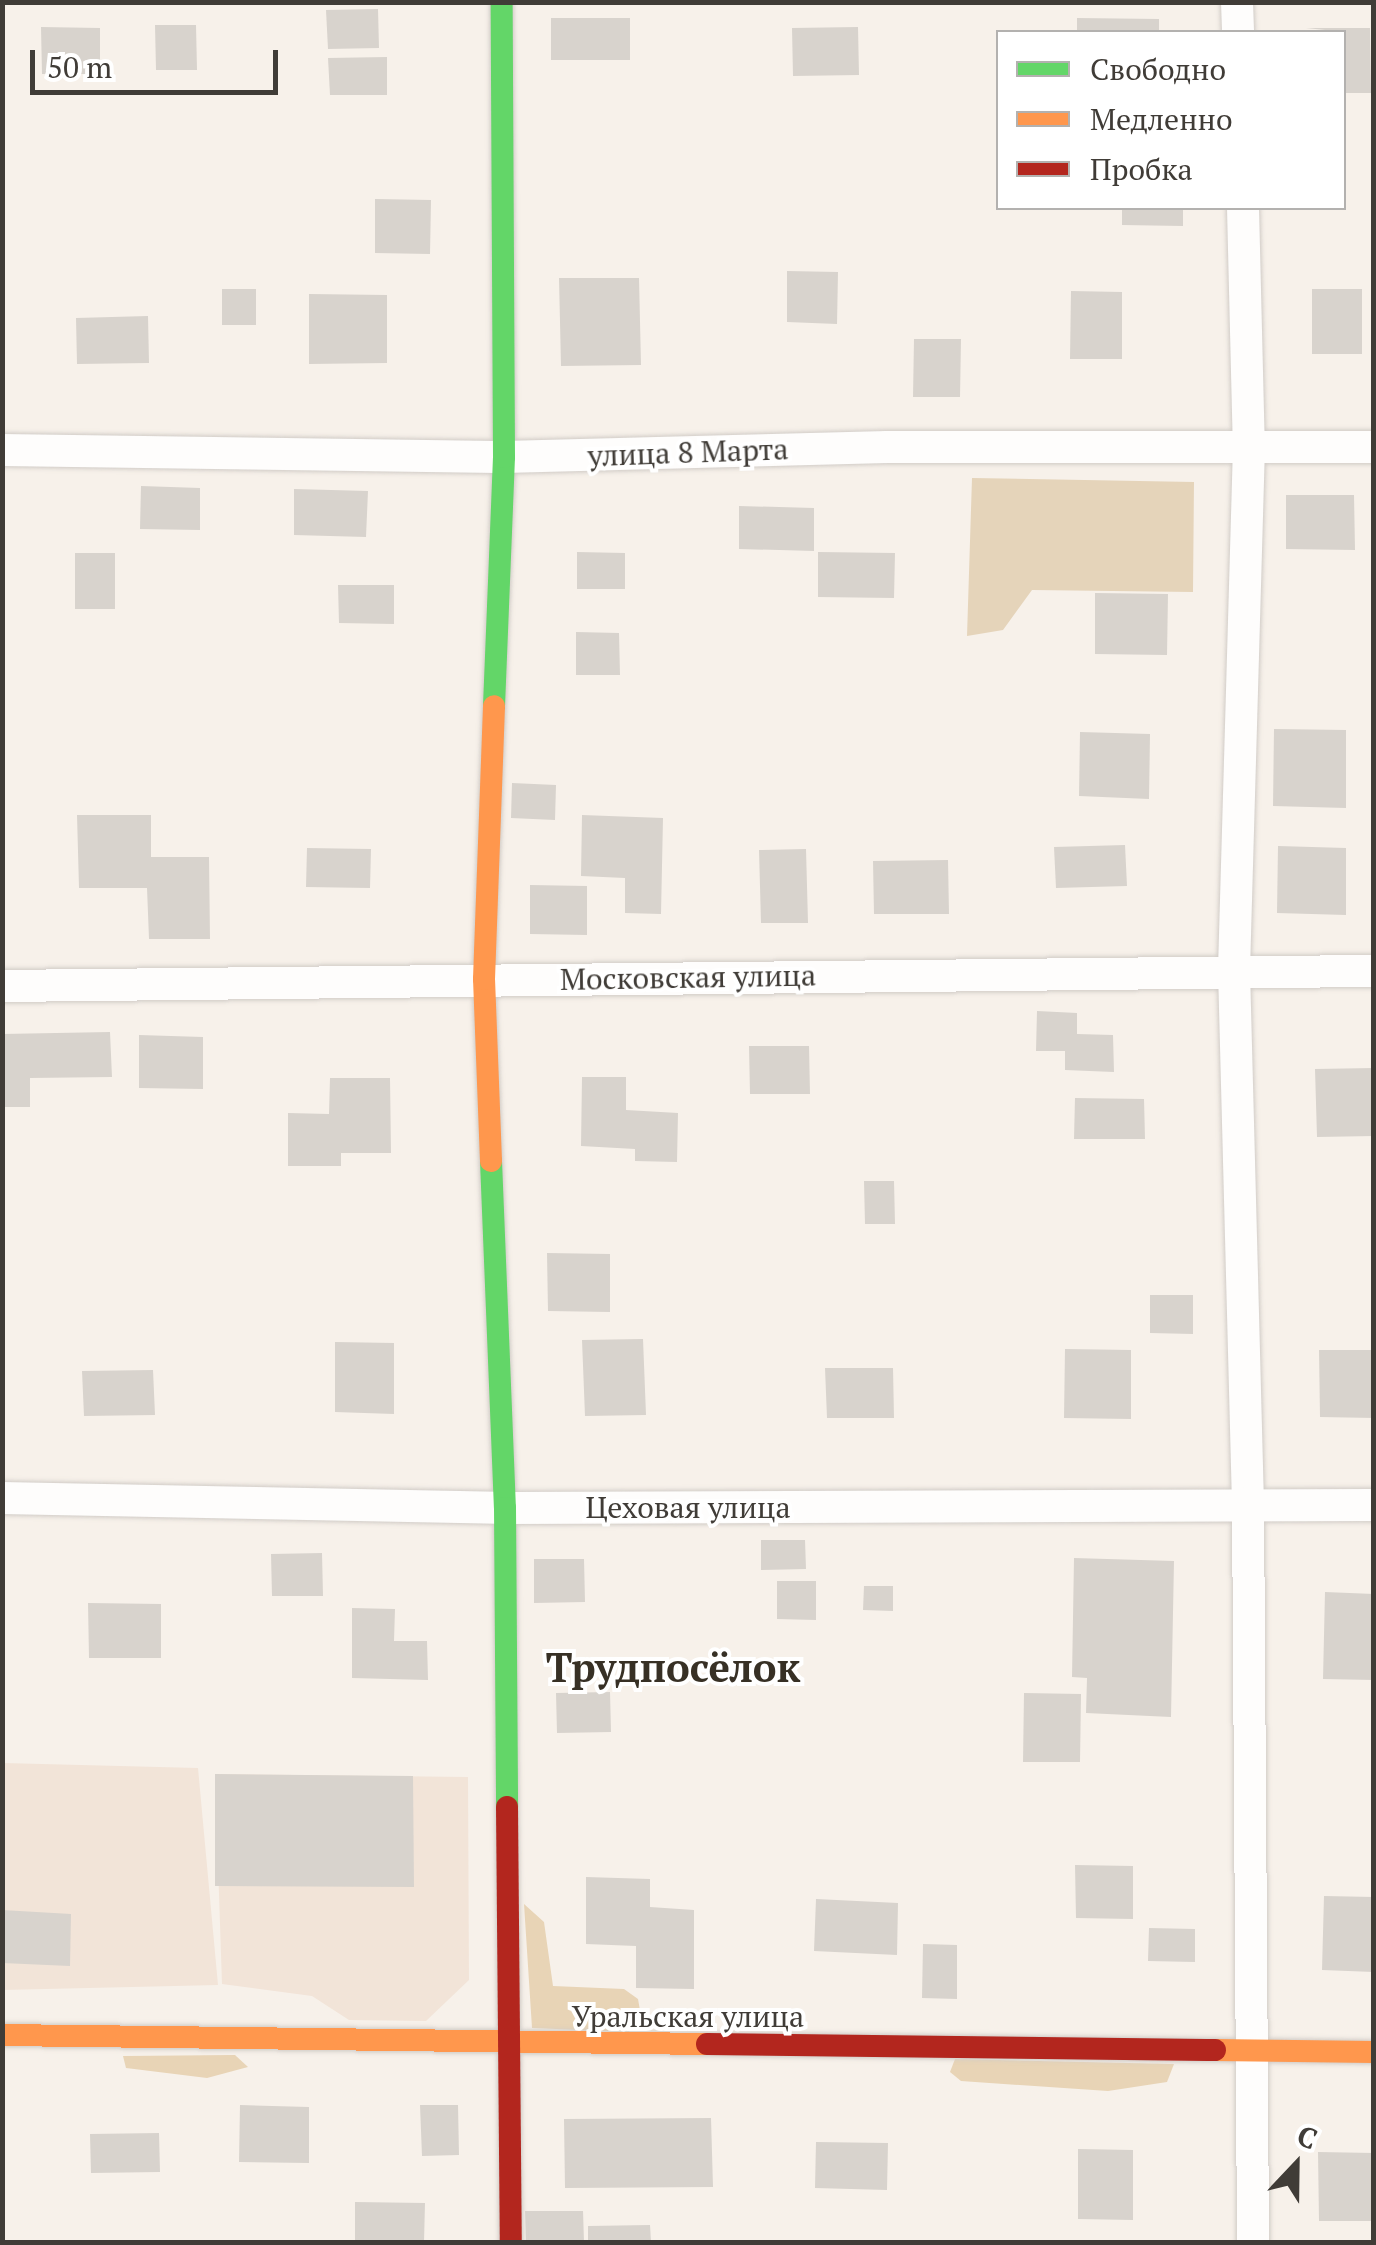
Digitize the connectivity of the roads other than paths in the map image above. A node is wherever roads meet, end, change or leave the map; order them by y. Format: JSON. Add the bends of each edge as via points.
{"nodes":[{"id":1,"x":502,"y":2,"type":"edge"},
{"id":2,"x":1237,"y":2,"type":"edge"},
{"id":3,"x":1238,"y":30,"type":"edge"},
{"id":4,"x":1243,"y":210,"type":"edge"},
{"id":5,"x":1250,"y":446,"type":"junction"},
{"id":6,"x":1374,"y":447,"type":"edge"},
{"id":7,"x":2,"y":450,"type":"edge"},
{"id":8,"x":504,"y":457,"type":"junction"},
{"id":9,"x":1234,"y":970,"type":"junction"},
{"id":10,"x":1374,"y":971,"type":"edge"},
{"id":11,"x":484,"y":979,"type":"junction"},
{"id":12,"x":2,"y":986,"type":"edge"},
{"id":13,"x":2,"y":1498,"type":"edge"},
{"id":14,"x":1248,"y":1503,"type":"junction"},
{"id":15,"x":1374,"y":1505,"type":"edge"},
{"id":16,"x":505,"y":1508,"type":"junction"},
{"id":17,"x":2,"y":2035,"type":"edge"},
{"id":18,"x":512,"y":2045,"type":"junction"},
{"id":19,"x":1253,"y":2051,"type":"junction"},
{"id":20,"x":1374,"y":2052,"type":"edge"},
{"id":21,"x":510,"y":2242,"type":"edge"},
{"id":22,"x":1253,"y":2242,"type":"edge"}],
"edges":[{"from":1,"to":8,"type":"street"},
{"from":2,"to":3,"type":"street"},
{"from":4,"to":5,"type":"street"},
{"from":5,"to":6,"type":"street","name":"улица 8 Марта"},
{"from":5,"to":8,"type":"street","name":"улица 8 Марта"},
{"from":5,"to":9,"type":"street"},
{"from":7,"to":8,"type":"street","name":"улица 8 Марта"},
{"from":8,"to":11,"type":"street"},
{"from":9,"to":10,"type":"street","name":"Московская улица"},
{"from":9,"to":11,"type":"street","name":"Московская улица"},
{"from":9,"to":14,"type":"street"},
{"from":11,"to":12,"type":"street","name":"Московская улица"},
{"from":11,"to":16,"type":"street"},
{"from":13,"to":16,"type":"street","name":"Цеховая улица"},
{"from":14,"to":15,"type":"street","name":"Цеховая улица"},
{"from":14,"to":16,"type":"street","name":"Цеховая улица"},
{"from":14,"to":19,"type":"street"},
{"from":16,"to":18,"type":"street"},
{"from":17,"to":18,"type":"street","name":"Уральская улица"},
{"from":18,"to":19,"type":"street","name":"Уральская улица"},
{"from":18,"to":21,"type":"street"},
{"from":19,"to":20,"type":"street","name":"Уральская улица"},
{"from":19,"to":22,"type":"street"}]}
